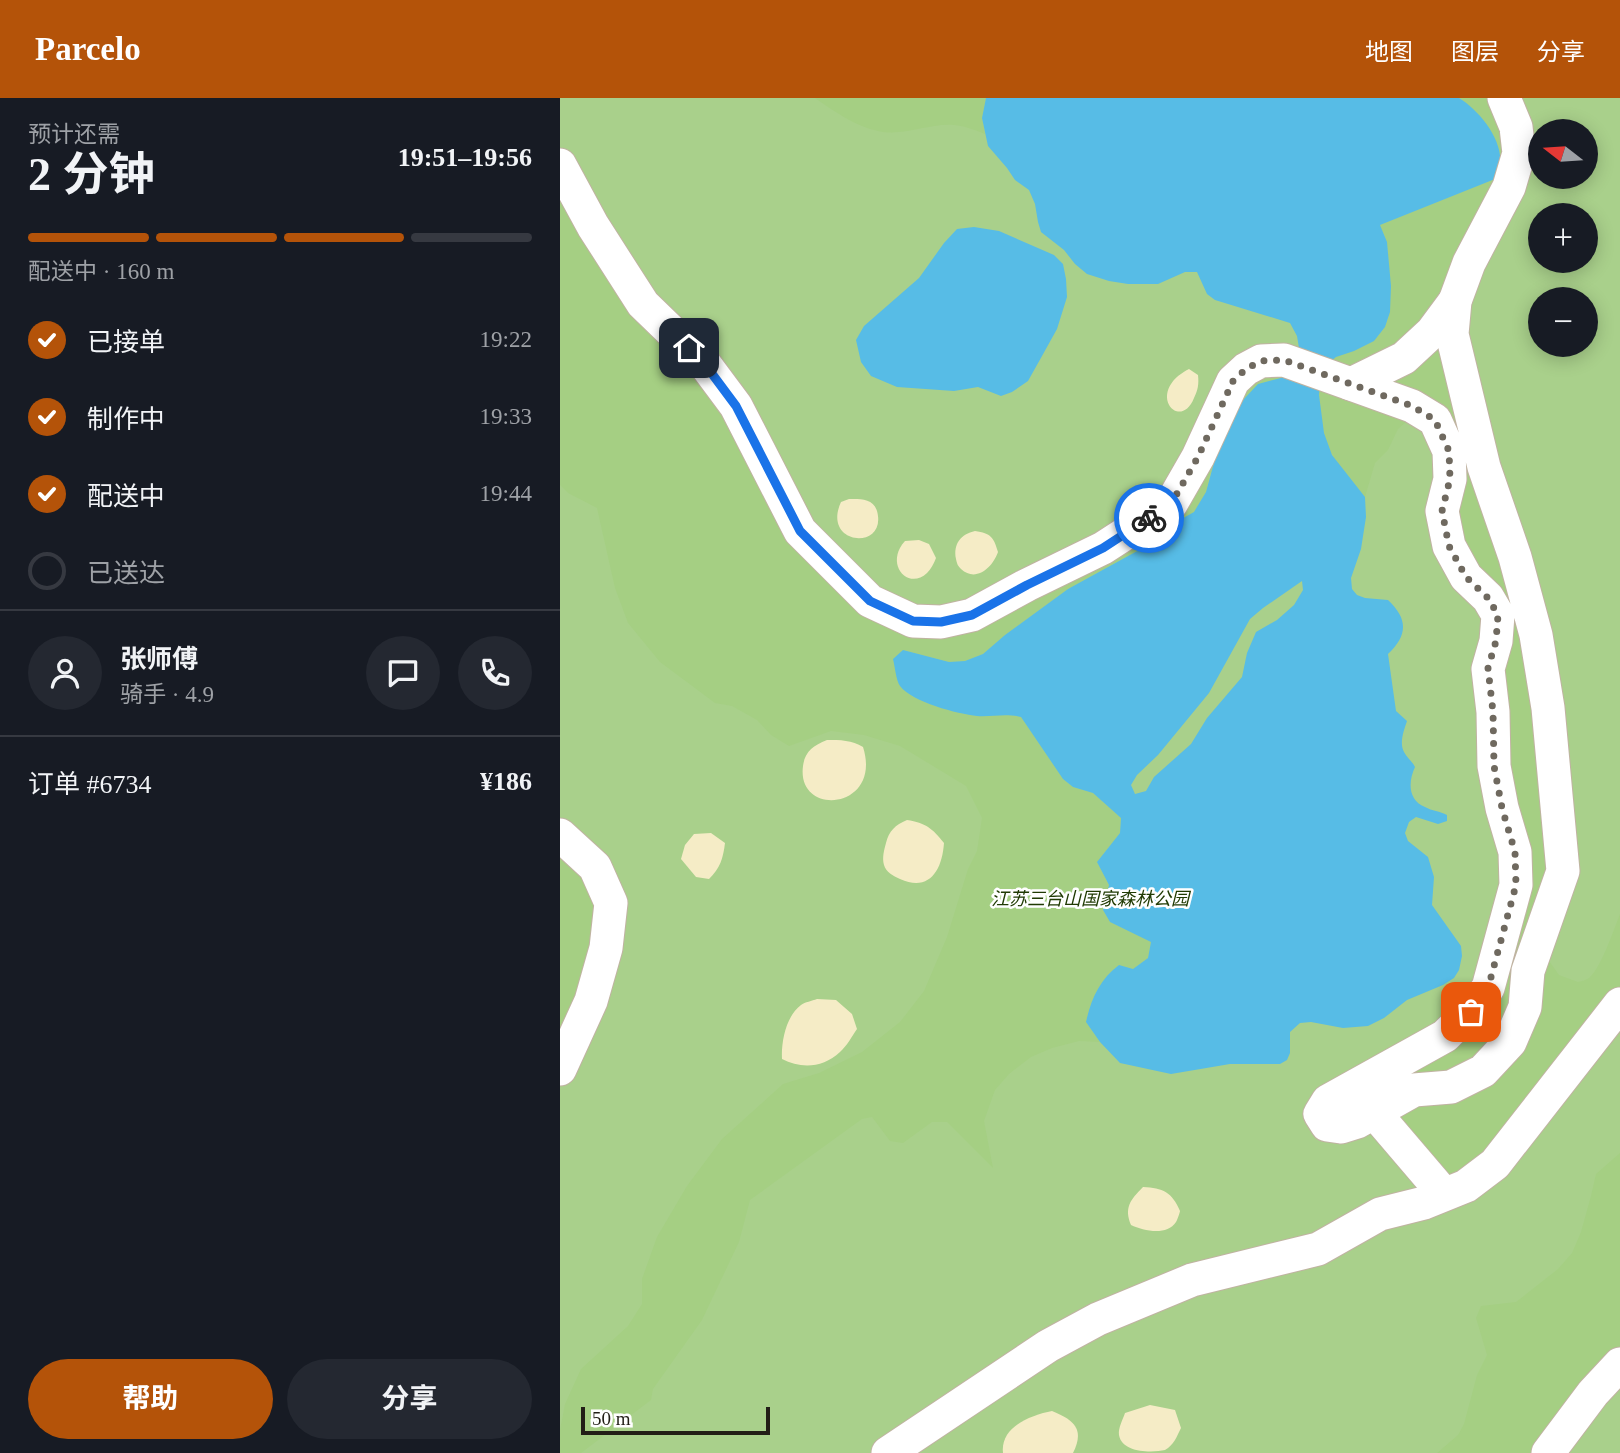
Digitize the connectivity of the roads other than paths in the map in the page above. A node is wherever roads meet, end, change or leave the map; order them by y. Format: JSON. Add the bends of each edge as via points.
{"nodes":[{"id":1,"x":1504,"y":98,"type":"edge"},
{"id":2,"x":560,"y":165,"type":"edge"},
{"id":3,"x":1455,"y":301,"type":"junction"},
{"id":4,"x":1338,"y":379,"type":"junction"},
{"id":5,"x":560,"y":835,"type":"edge"},
{"id":6,"x":1620,"y":1004,"type":"edge"},
{"id":7,"x":560,"y":1069,"type":"edge"},
{"id":8,"x":1374,"y":1112,"type":"junction"},
{"id":9,"x":1444,"y":1194,"type":"junction"},
{"id":10,"x":1620,"y":1364,"type":"edge"},
{"id":11,"x":888,"y":1453,"type":"edge"},
{"id":12,"x":1548,"y":1453,"type":"edge"}],
"edges":[{"from":1,"to":3,"type":"lane","via":[[1517,127],[1520,153],[1509,187],[1469,263]]},
{"from":2,"to":4,"type":"lane","via":[[643,304],[704,363],[736,406],[800,531],[870,601],[913,621],[941,622],[972,615],[1103,548],[1171,504],[1233,381],[1246,369],[1261,361],[1284,360]]},
{"from":3,"to":4,"type":"lane","via":[[1432,332],[1404,358],[1375,374]]},
{"from":3,"to":8,"type":"lane","via":[[1452,334],[1484,467],[1536,635],[1548,708],[1563,871],[1528,971],[1525,1007],[1510,1042],[1483,1071],[1451,1087],[1414,1090]]},
{"from":4,"to":8,"type":"lane","via":[[1412,406],[1435,420],[1449,451],[1450,479],[1442,511],[1449,546],[1466,577],[1498,615],[1488,668],[1494,766],[1515,852],[1516,885],[1488,988],[1471,1012],[1445,1036],[1328,1101],[1320,1114],[1327,1125],[1341,1127]]},
{"from":5,"to":7,"type":"lane","via":[[595,867],[611,903],[606,948],[591,1000]]},
{"from":6,"to":9,"type":"lane","via":[[1495,1164],[1466,1186]]},
{"from":8,"to":9,"type":"lane"},
{"from":9,"to":11,"type":"lane","via":[[1380,1214],[1318,1249],[1192,1280],[1098,1319],[1048,1346]]},
{"from":10,"to":12,"type":"lane"}]}
